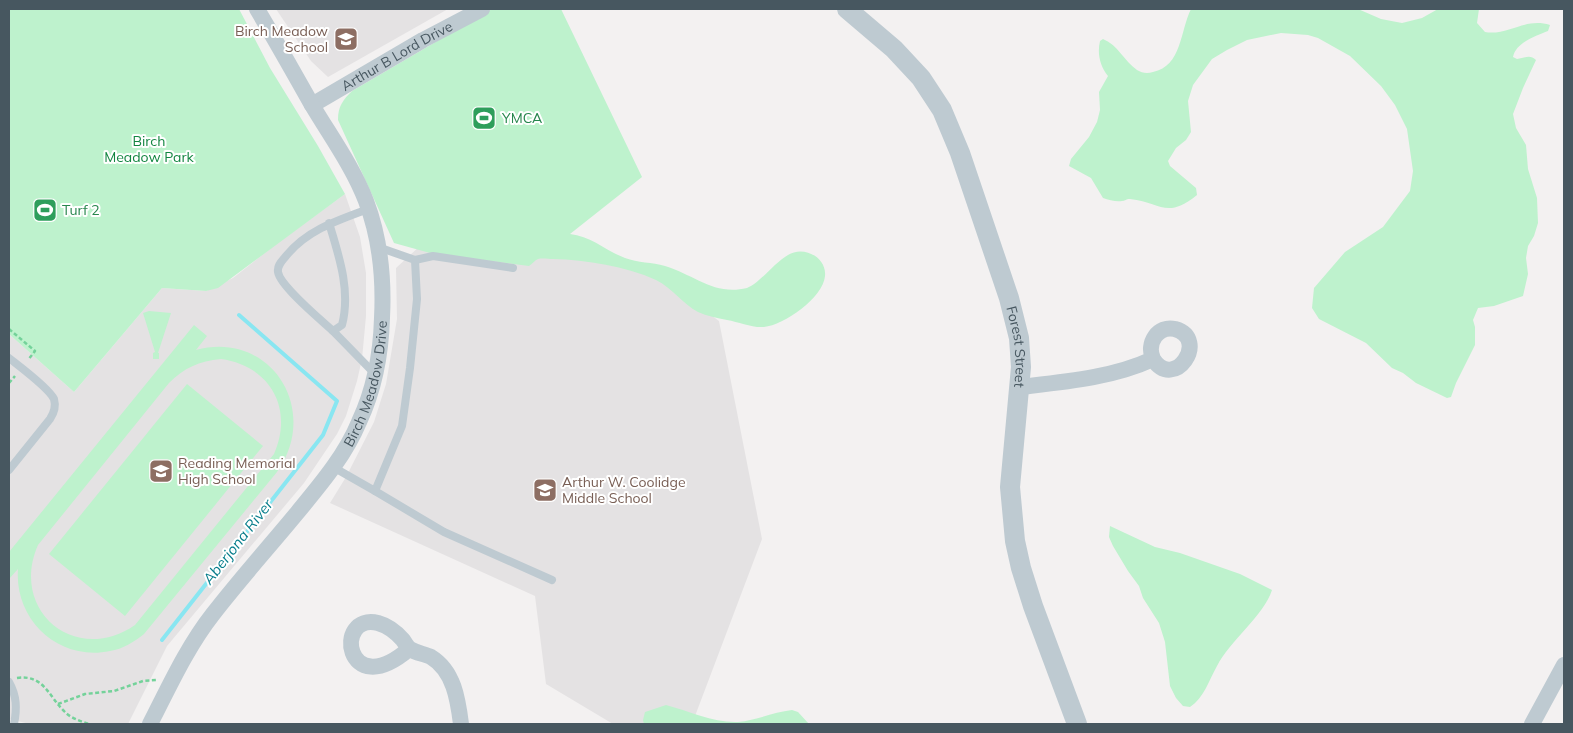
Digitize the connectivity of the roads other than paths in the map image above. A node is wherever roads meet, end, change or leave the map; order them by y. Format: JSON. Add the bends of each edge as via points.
{"nodes":[{"id":1,"x":257,"y":9,"type":"edge"},
{"id":2,"x":847,"y":9,"type":"edge"},
{"id":3,"x":476,"y":10,"type":"edge"},
{"id":4,"x":312,"y":105,"type":"junction"},
{"id":5,"x":368,"y":208,"type":"junction"},
{"id":6,"x":329,"y":223,"type":"junction"},
{"id":7,"x":378,"y":247,"type":"junction"},
{"id":8,"x":415,"y":260,"type":"junction"},
{"id":9,"x":514,"y":268,"type":"dead end"},
{"id":10,"x":333,"y":331,"type":"junction"},
{"id":11,"x":9,"y":358,"type":"edge"},
{"id":12,"x":1153,"y":359,"type":"dead end"},
{"id":13,"x":375,"y":374,"type":"junction"},
{"id":14,"x":1020,"y":387,"type":"junction"},
{"id":15,"x":333,"y":467,"type":"junction"},
{"id":16,"x":9,"y":470,"type":"edge"},
{"id":17,"x":375,"y":491,"type":"junction"},
{"id":18,"x":552,"y":580,"type":"dead end"},
{"id":19,"x":409,"y":649,"type":"dead end"},
{"id":20,"x":1564,"y":666,"type":"edge"},
{"id":21,"x":11,"y":681,"type":"edge"},
{"id":22,"x":14,"y":724,"type":"edge"},
{"id":23,"x":150,"y":724,"type":"edge"},
{"id":24,"x":461,"y":724,"type":"edge"},
{"id":25,"x":1076,"y":724,"type":"edge"},
{"id":26,"x":1532,"y":724,"type":"edge"}],
"edges":[{"from":1,"to":4,"type":"street","name":"Birch Meadow Drive"},
{"from":2,"to":14,"type":"street","name":"Forest Street","via":[[894,49],[921,78],[950,128],[1016,323]]},
{"from":3,"to":4,"type":"street","name":"Arthur B Lord Drive"},
{"from":4,"to":5,"type":"street","name":"Birch Meadow Drive","via":[[354,175]]},
{"from":5,"to":6,"type":"lane"},
{"from":5,"to":7,"type":"street","name":"Birch Meadow Drive"},
{"from":6,"to":10,"type":"lane","via":[[344,282],[345,315],[342,325]]},
{"from":6,"to":10,"type":"lane","via":[[290,250],[279,264],[278,273],[283,284]]},
{"from":7,"to":8,"type":"lane"},
{"from":7,"to":13,"type":"street","name":"Birch Meadow Drive","via":[[383,304]]},
{"from":8,"to":9,"type":"lane","via":[[433,256]]},
{"from":8,"to":17,"type":"lane","via":[[417,299],[402,426]]},
{"from":10,"to":13,"type":"lane"},
{"from":11,"to":16,"type":"lane","via":[[51,394],[55,408],[50,419]]},
{"from":12,"to":14,"type":"street","via":[[1084,378]]},
{"from":13,"to":15,"type":"street","name":"Birch Meadow Drive","via":[[359,423]]},
{"from":14,"to":25,"type":"street","name":"Forest Street","via":[[1010,487],[1015,541],[1033,606]]},
{"from":15,"to":17,"type":"lane"},
{"from":15,"to":23,"type":"street","name":"Birch Meadow Drive","via":[[207,622],[185,656]]},
{"from":17,"to":18,"type":"lane","via":[[444,532]]},
{"from":19,"to":24,"type":"street","via":[[436,660],[446,671],[455,693]]},
{"from":20,"to":26,"type":"street"},
{"from":21,"to":22,"type":"lane","via":[[16,702]]}]}
